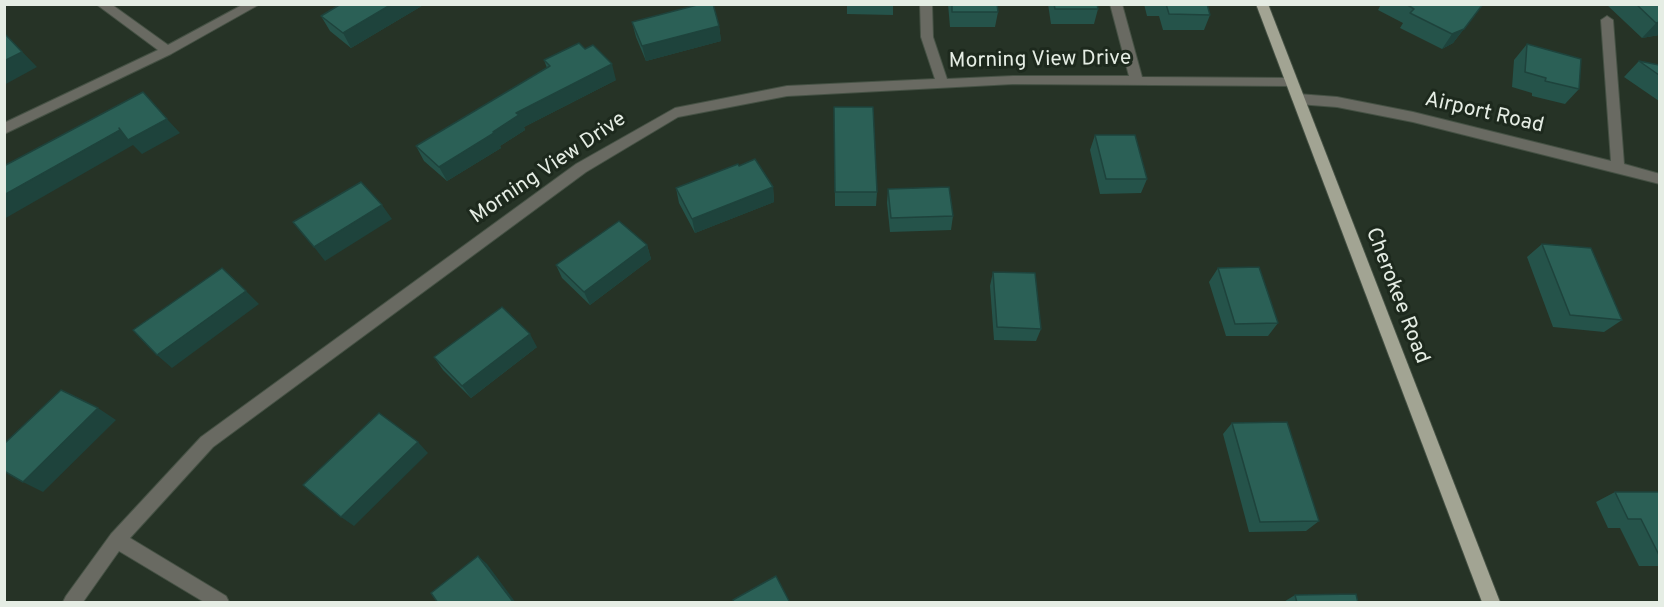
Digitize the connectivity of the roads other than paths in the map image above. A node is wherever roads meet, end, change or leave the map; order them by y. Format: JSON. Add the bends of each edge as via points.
{"nodes":[{"id":1,"x":102,"y":4,"type":"edge"},
{"id":2,"x":254,"y":4,"type":"edge"},
{"id":3,"x":926,"y":4,"type":"edge"},
{"id":4,"x":1116,"y":4,"type":"edge"},
{"id":5,"x":1262,"y":4,"type":"edge"},
{"id":6,"x":1607,"y":20,"type":"dead end"},
{"id":7,"x":167,"y":51,"type":"junction"},
{"id":8,"x":1137,"y":81,"type":"junction"},
{"id":9,"x":1291,"y":82,"type":"junction"},
{"id":10,"x":942,"y":83,"type":"junction"},
{"id":11,"x":1298,"y":99,"type":"junction"},
{"id":12,"x":4,"y":129,"type":"edge"},
{"id":13,"x":1618,"y":168,"type":"junction"},
{"id":14,"x":1659,"y":179,"type":"edge"},
{"id":15,"x":117,"y":540,"type":"junction"},
{"id":16,"x":72,"y":603,"type":"edge"},
{"id":17,"x":220,"y":603,"type":"edge"},
{"id":18,"x":1491,"y":603,"type":"edge"}],
"edges":[{"from":1,"to":7,"type":"street"},
{"from":2,"to":7,"type":"street"},
{"from":3,"to":10,"type":"street","via":[[927,37]]},
{"from":4,"to":8,"type":"street"},
{"from":5,"to":9,"type":"main road","name":"Cherokee Road"},
{"from":6,"to":13,"type":"street"},
{"from":7,"to":12,"type":"street"},
{"from":8,"to":9,"type":"street","name":"Morning View Drive"},
{"from":8,"to":10,"type":"street","name":"Morning View Drive"},
{"from":9,"to":11,"type":"main road","name":"Cherokee Road"},
{"from":10,"to":15,"type":"street","name":"Morning View Drive","via":[[787,91],[675,112],[631,136],[580,168],[207,442]]},
{"from":11,"to":13,"type":"street","name":"Airport Road","via":[[1337,102],[1413,117]]},
{"from":11,"to":18,"type":"main road","name":"Cherokee Road"},
{"from":13,"to":14,"type":"street","name":"Airport Road"},
{"from":15,"to":16,"type":"street","name":"Morning View Drive"},
{"from":15,"to":17,"type":"street"}]}
